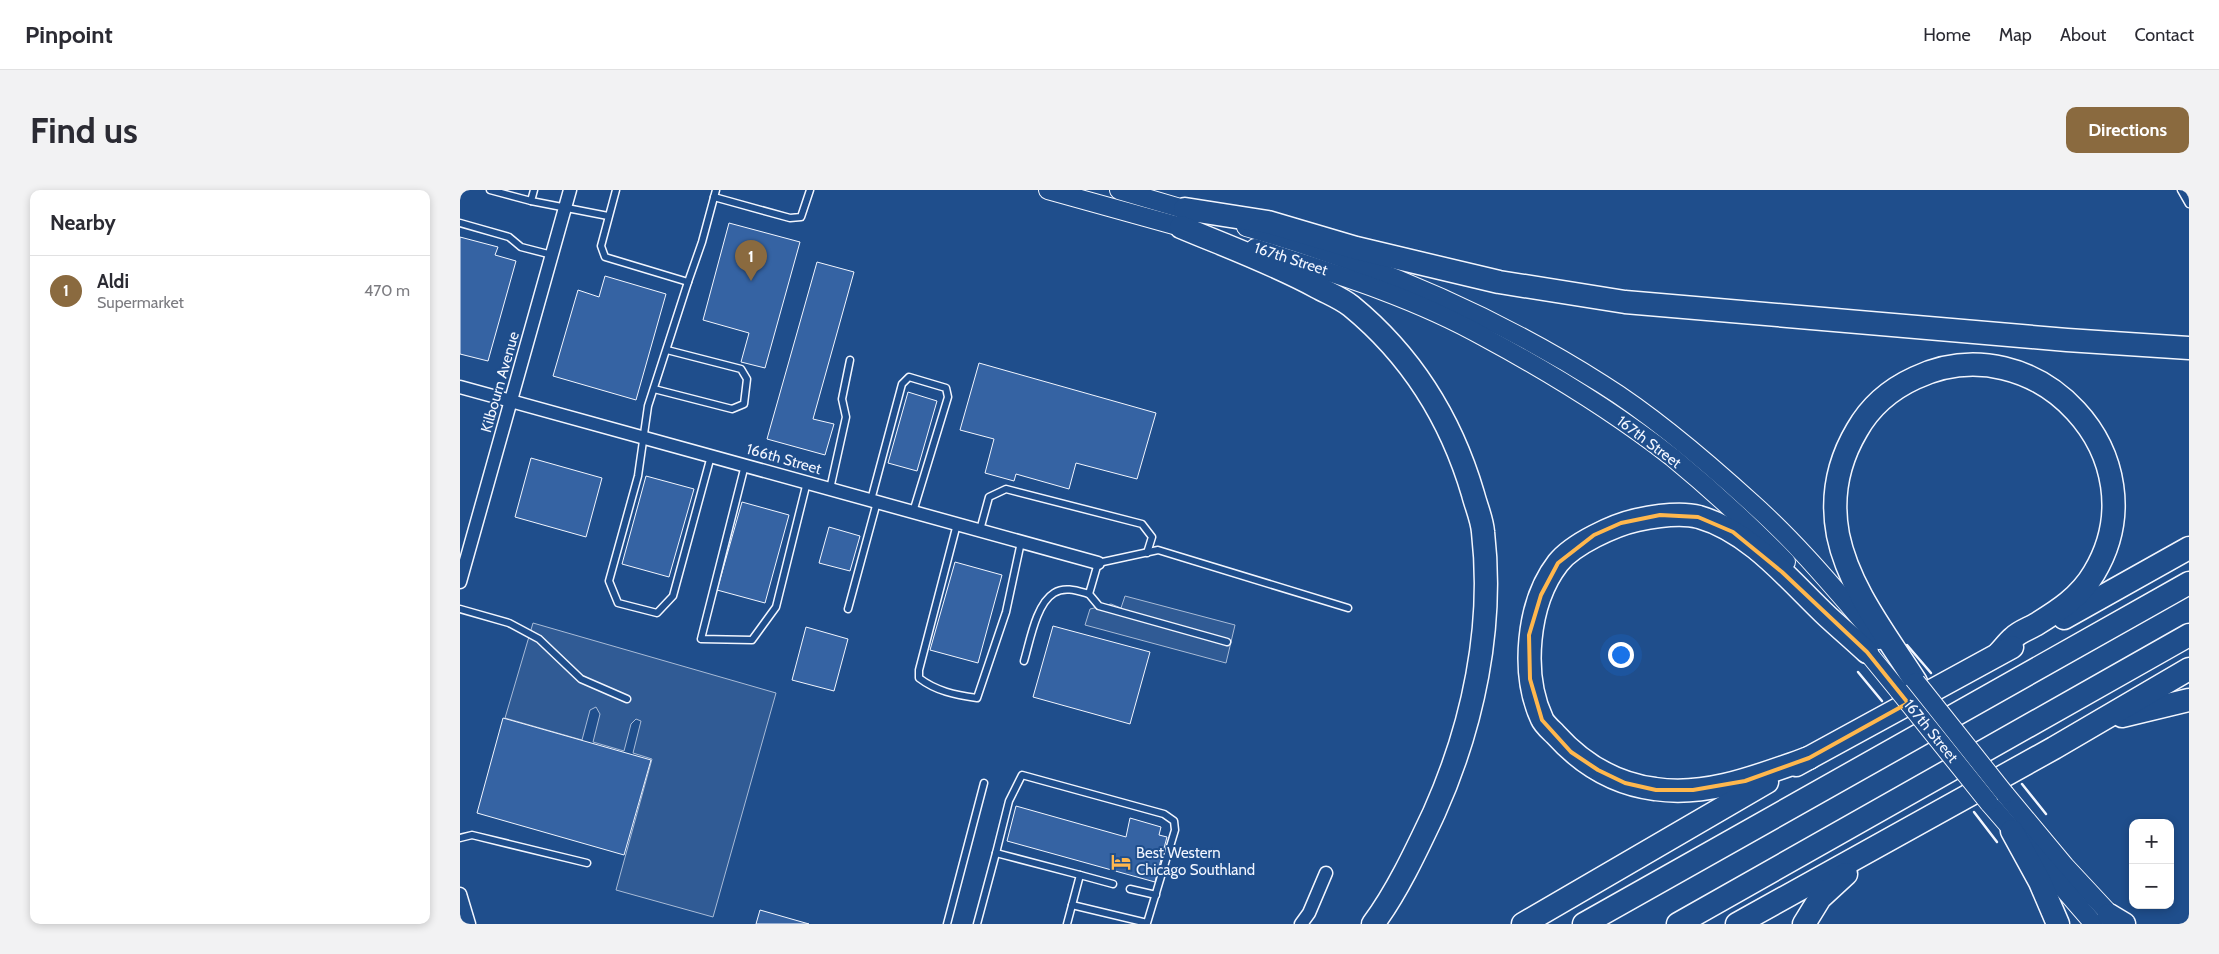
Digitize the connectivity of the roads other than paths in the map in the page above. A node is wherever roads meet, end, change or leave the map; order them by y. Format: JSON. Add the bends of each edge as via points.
{"nodes":[{"id":1,"x":490,"y":190,"type":"edge"},
{"id":2,"x":534,"y":190,"type":"edge"},
{"id":3,"x":570,"y":190,"type":"edge"},
{"id":4,"x":616,"y":190,"type":"edge"},
{"id":5,"x":716,"y":190,"type":"edge"},
{"id":6,"x":810,"y":190,"type":"edge"},
{"id":7,"x":1048,"y":190,"type":"edge"},
{"id":8,"x":1119,"y":190,"type":"edge"},
{"id":9,"x":2181,"y":190,"type":"edge"},
{"id":10,"x":714,"y":197,"type":"junction"},
{"id":11,"x":531,"y":202,"type":"junction"},
{"id":12,"x":2189,"y":204,"type":"edge"},
{"id":13,"x":565,"y":207,"type":"junction"},
{"id":14,"x":608,"y":216,"type":"junction"},
{"id":15,"x":1183,"y":218,"type":"junction"},
{"id":16,"x":460,"y":224,"type":"edge"},
{"id":17,"x":552,"y":255,"type":"junction"},
{"id":18,"x":688,"y":282,"type":"junction"},
{"id":19,"x":2189,"y":348,"type":"edge"},
{"id":20,"x":667,"y":350,"type":"junction"},
{"id":21,"x":850,"y":360,"type":"dead end"},
{"id":22,"x":460,"y":387,"type":"edge"},
{"id":23,"x":654,"y":388,"type":"junction"},
{"id":24,"x":511,"y":402,"type":"junction"},
{"id":25,"x":642,"y":437,"type":"junction"},
{"id":26,"x":711,"y":456,"type":"junction"},
{"id":27,"x":744,"y":465,"type":"junction"},
{"id":28,"x":807,"y":482,"type":"junction"},
{"id":29,"x":830,"y":488,"type":"junction"},
{"id":30,"x":874,"y":501,"type":"junction"},
{"id":31,"x":913,"y":512,"type":"junction"},
{"id":32,"x":957,"y":524,"type":"junction"},
{"id":33,"x":980,"y":530,"type":"junction"},
{"id":34,"x":1021,"y":542,"type":"junction"},
{"id":35,"x":2189,"y":548,"type":"edge"},
{"id":36,"x":1147,"y":553,"type":"junction"},
{"id":37,"x":1098,"y":563,"type":"junction"},
{"id":38,"x":460,"y":582,"type":"edge"},
{"id":39,"x":2189,"y":583,"type":"edge"},
{"id":40,"x":1089,"y":594,"type":"junction"},
{"id":41,"x":1348,"y":608,"type":"dead end"},
{"id":42,"x":460,"y":609,"type":"edge"},
{"id":43,"x":848,"y":609,"type":"dead end"},
{"id":44,"x":2189,"y":635,"type":"edge"},
{"id":45,"x":1227,"y":642,"type":"dead end"},
{"id":46,"x":1867,"y":652,"type":"junction"},
{"id":47,"x":1999,"y":653,"type":"junction"},
{"id":48,"x":1024,"y":661,"type":"dead end"},
{"id":49,"x":2189,"y":669,"type":"edge"},
{"id":50,"x":1907,"y":687,"type":"junction"},
{"id":51,"x":627,"y":699,"type":"dead end"},
{"id":52,"x":2189,"y":700,"type":"edge"},
{"id":53,"x":2054,"y":748,"type":"junction"},
{"id":54,"x":1809,"y":758,"type":"junction"},
{"id":55,"x":984,"y":783,"type":"dead end"},
{"id":56,"x":2012,"y":831,"type":"junction"},
{"id":57,"x":1902,"y":832,"type":"junction"},
{"id":58,"x":460,"y":838,"type":"edge"},
{"id":59,"x":996,"y":853,"type":"junction"},
{"id":60,"x":587,"y":863,"type":"dead end"},
{"id":61,"x":1326,"y":872,"type":"dead end"},
{"id":62,"x":1080,"y":875,"type":"junction"},
{"id":63,"x":1112,"y":884,"type":"dead end"},
{"id":64,"x":1130,"y":889,"type":"dead end"},
{"id":65,"x":460,"y":894,"type":"edge"},
{"id":66,"x":1156,"y":895,"type":"junction"},
{"id":67,"x":1072,"y":905,"type":"junction"},
{"id":68,"x":2112,"y":922,"type":"edge"},
{"id":69,"x":469,"y":924,"type":"edge"},
{"id":70,"x":947,"y":924,"type":"edge"},
{"id":71,"x":977,"y":924,"type":"edge"},
{"id":72,"x":1067,"y":924,"type":"edge"},
{"id":73,"x":1147,"y":924,"type":"edge"},
{"id":74,"x":1301,"y":924,"type":"edge"},
{"id":75,"x":1373,"y":924,"type":"edge"},
{"id":76,"x":1523,"y":924,"type":"edge"},
{"id":77,"x":1584,"y":924,"type":"edge"},
{"id":78,"x":1678,"y":924,"type":"edge"},
{"id":79,"x":1737,"y":924,"type":"edge"},
{"id":80,"x":1804,"y":924,"type":"edge"},
{"id":81,"x":2058,"y":924,"type":"edge"}],
"edges":[{"from":1,"to":11,"type":"lane"},
{"from":2,"to":11,"type":"lane"},
{"from":3,"to":13,"type":"street","name":"Kilbourn Avenue"},
{"from":4,"to":14,"type":"lane"},
{"from":5,"to":10,"type":"lane"},
{"from":6,"to":10,"type":"lane","via":[[801,217],[790,218]]},
{"from":7,"to":15,"type":"main road","name":"167th Street"},
{"from":8,"to":15,"type":"main road","name":"167th Street"},
{"from":9,"to":12,"type":"lane"},
{"from":10,"to":18,"type":"lane"},
{"from":11,"to":13,"type":"lane"},
{"from":13,"to":14,"type":"lane"},
{"from":13,"to":17,"type":"street","name":"Kilbourn Avenue"},
{"from":14,"to":18,"type":"lane","via":[[601,246],[604,257]]},
{"from":15,"to":19,"type":"highway","via":[[1268,222],[1356,248],[1499,282],[1625,302]]},
{"from":15,"to":46,"type":"main road","name":"167th Street","via":[[1414,304],[1483,336],[1593,401],[1672,457],[1744,520],[1816,591]]},
{"from":15,"to":50,"type":"main road","name":"167th Street","via":[[1344,258],[1489,319],[1603,384],[1680,442],[1754,505],[1824,578]]},
{"from":15,"to":75,"type":"highway","via":[[1349,304],[1390,341],[1438,405],[1462,459],[1483,530],[1486,594],[1481,657],[1465,726],[1449,778],[1419,845]]},
{"from":16,"to":17,"type":"lane","via":[[508,237],[521,247]]},
{"from":17,"to":24,"type":"street","name":"Kilbourn Avenue"},
{"from":18,"to":20,"type":"lane"},
{"from":20,"to":23,"type":"lane"},
{"from":20,"to":23,"type":"lane","via":[[741,369],[748,379],[744,404],[732,410]]},
{"from":21,"to":29,"type":"lane","via":[[842,399],[846,417]]},
{"from":22,"to":24,"type":"street","name":"166th Street"},
{"from":23,"to":25,"type":"lane"},
{"from":24,"to":25,"type":"street","name":"166th Street"},
{"from":24,"to":38,"type":"street","name":"Kilbourn Avenue"},
{"from":25,"to":26,"type":"street","name":"166th Street"},
{"from":25,"to":26,"type":"lane","via":[[638,476],[609,581],[618,603],[657,613],[673,596]]},
{"from":26,"to":27,"type":"street","name":"166th Street"},
{"from":27,"to":28,"type":"street","name":"166th Street"},
{"from":27,"to":28,"type":"lane","via":[[701,639],[752,640],[776,607]]},
{"from":28,"to":29,"type":"street","name":"166th Street"},
{"from":29,"to":30,"type":"street","name":"166th Street"},
{"from":30,"to":31,"type":"street","name":"166th Street"},
{"from":30,"to":31,"type":"lane","via":[[902,384],[909,377],[946,388],[948,397]]},
{"from":30,"to":43,"type":"lane"},
{"from":31,"to":32,"type":"street","name":"166th Street"},
{"from":32,"to":33,"type":"street","name":"166th Street"},
{"from":32,"to":34,"type":"lane","via":[[918,670],[919,678],[931,688],[955,695],[977,698],[1006,612]]},
{"from":33,"to":34,"type":"street","name":"166th Street"},
{"from":33,"to":36,"type":"lane","via":[[989,497],[1006,489],[1142,524],[1152,537]]},
{"from":34,"to":37,"type":"street","name":"166th Street"},
{"from":35,"to":47,"type":"highway"},
{"from":36,"to":37,"type":"lane"},
{"from":36,"to":41,"type":"lane","via":[[1158,550]]},
{"from":37,"to":40,"type":"lane"},
{"from":39,"to":77,"type":"highway"},
{"from":40,"to":45,"type":"lane","via":[[1099,606],[1110,610]]},
{"from":40,"to":48,"type":"lane","via":[[1069,589],[1054,593],[1038,612]]},
{"from":42,"to":51,"type":"lane","via":[[509,623],[539,639],[582,679]]},
{"from":44,"to":78,"type":"highway"},
{"from":46,"to":50,"type":"main road","name":"167th Street"},
{"from":46,"to":54,"type":"highway","via":[[1782,572],[1733,532],[1698,517],[1660,515],[1622,523],[1594,535],[1558,563],[1541,595],[1529,635],[1530,679],[1542,720],[1571,752],[1626,783],[1656,790],[1693,790],[1745,781]]},
{"from":47,"to":50,"type":"highway","via":[[2014,636],[2067,604],[2094,573],[2105,550],[2112,519],[2111,476],[2092,430],[2076,410],[2053,390],[2004,368],[1954,366],[1905,382],[1871,411],[1844,455],[1836,492],[1838,535],[1852,576]]},
{"from":47,"to":54,"type":"highway"},
{"from":49,"to":53,"type":"highway"},
{"from":50,"to":56,"type":"main road","name":"167th Street","bridge":true},
{"from":50,"to":68,"type":"main road","name":"167th Street","bridge":true,"via":[[2005,794]]},
{"from":52,"to":53,"type":"highway","via":[[2127,714]]},
{"from":53,"to":57,"type":"highway"},
{"from":54,"to":76,"type":"highway"},
{"from":55,"to":70,"type":"lane"},
{"from":56,"to":68,"type":"main road","name":"167th Street"},
{"from":56,"to":81,"type":"highway"},
{"from":57,"to":79,"type":"highway"},
{"from":57,"to":80,"type":"highway","via":[[1889,848],[1833,884],[1814,905]]},
{"from":58,"to":60,"type":"lane","via":[[472,835]]},
{"from":59,"to":62,"type":"lane"},
{"from":59,"to":66,"type":"lane","via":[[1009,800],[1022,775],[1164,814],[1174,821],[1175,830]]},
{"from":59,"to":71,"type":"lane"},
{"from":61,"to":74,"type":"street"},
{"from":62,"to":63,"type":"lane"},
{"from":62,"to":67,"type":"lane"},
{"from":64,"to":66,"type":"lane"},
{"from":65,"to":69,"type":"street"},
{"from":66,"to":73,"type":"lane"},
{"from":67,"to":72,"type":"lane"},
{"from":67,"to":73,"type":"lane"}]}
